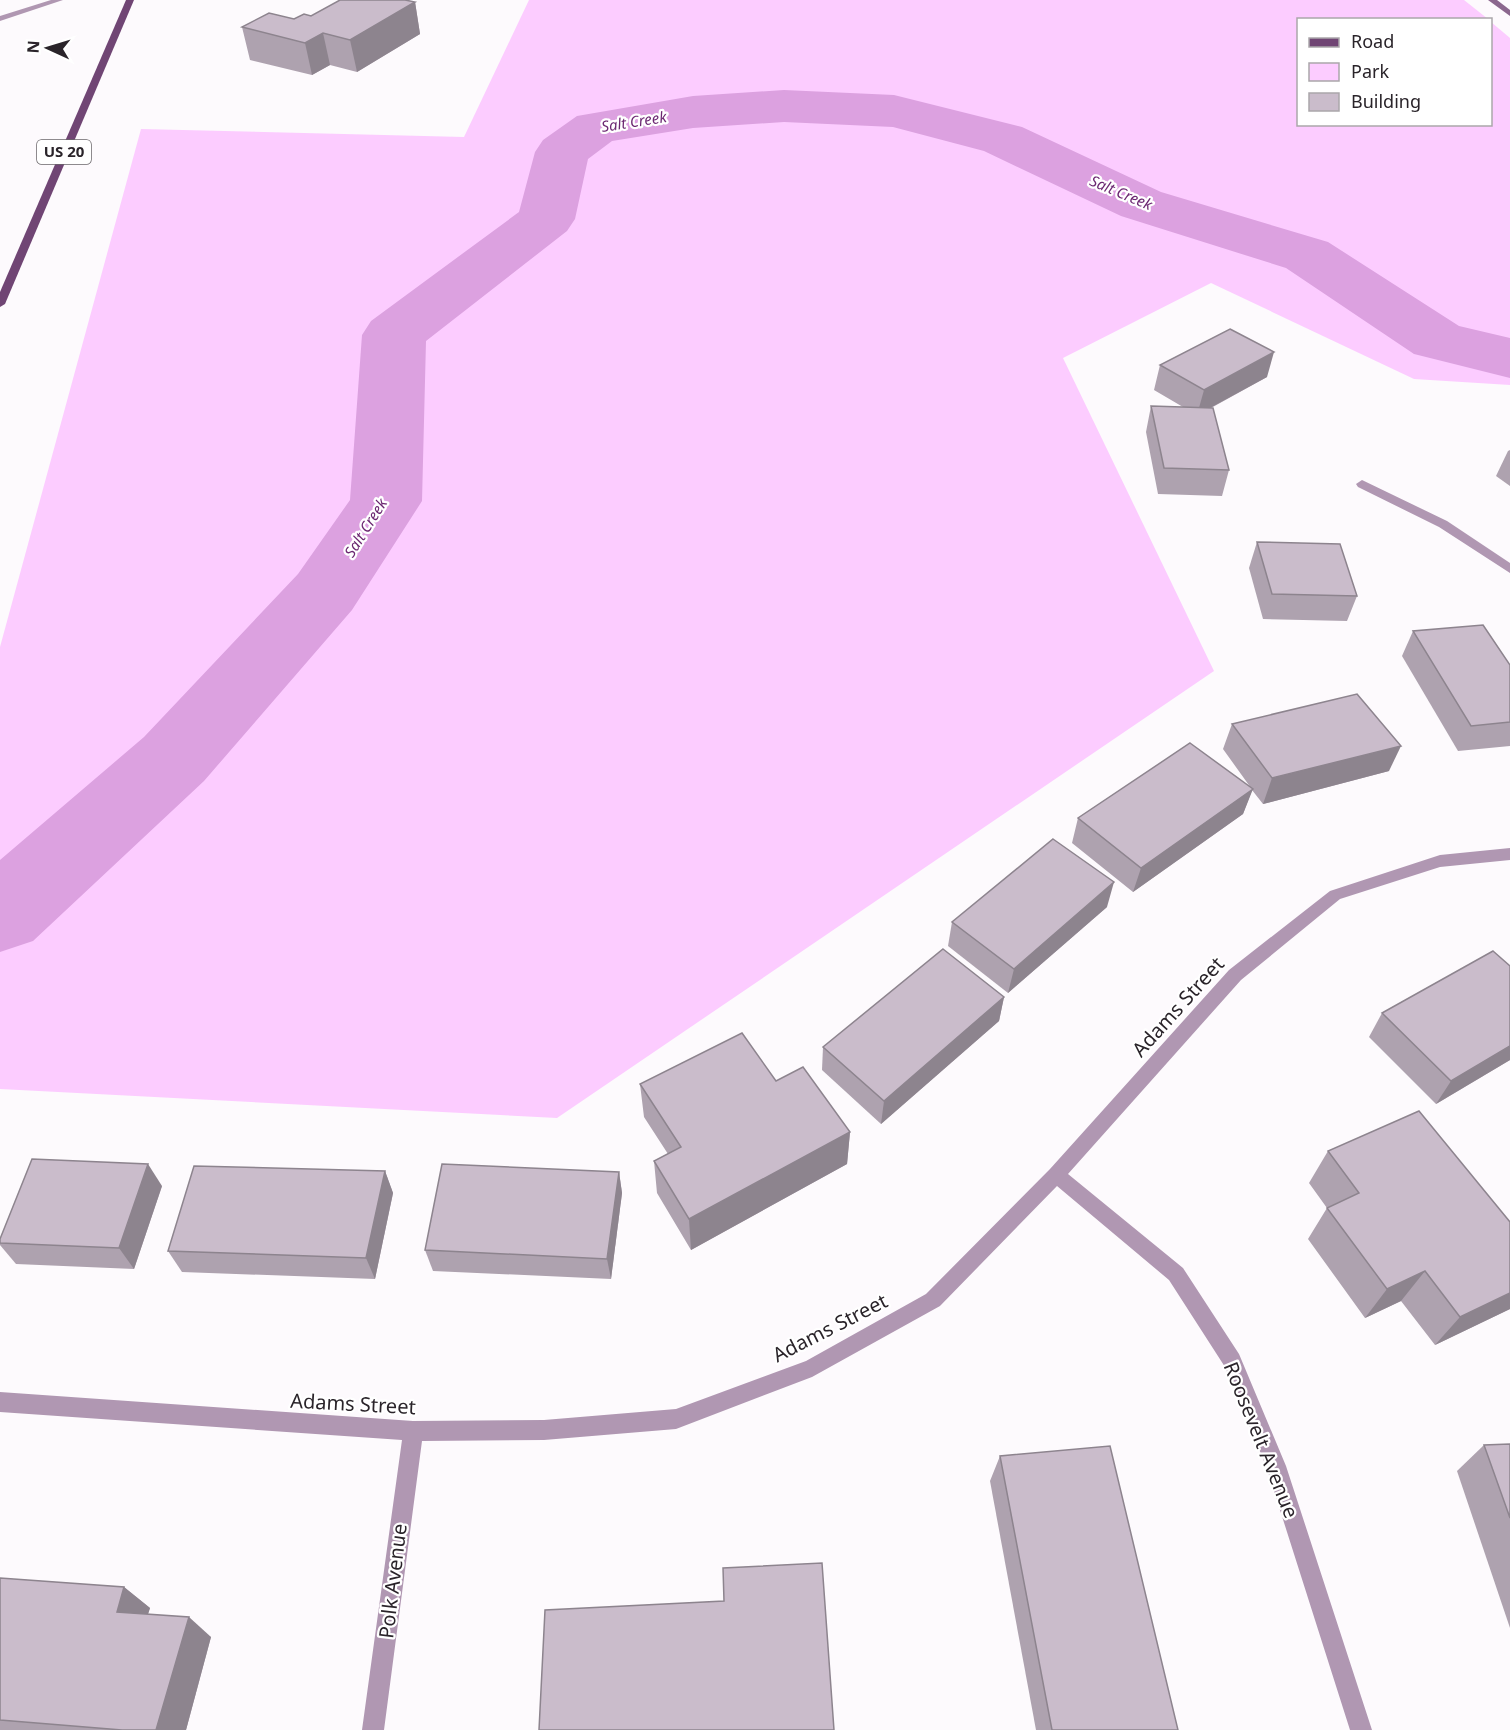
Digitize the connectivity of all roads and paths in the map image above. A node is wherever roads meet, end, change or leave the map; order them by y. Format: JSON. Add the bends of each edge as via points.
{"nodes":[{"id":1,"x":59,"y":0,"type":"edge"},
{"id":2,"x":130,"y":0,"type":"edge"},
{"id":3,"x":1492,"y":0,"type":"edge"},
{"id":4,"x":1510,"y":14,"type":"edge"},
{"id":5,"x":0,"y":19,"type":"edge"},
{"id":6,"x":4,"y":285,"type":"edge"},
{"id":7,"x":0,"y":304,"type":"edge"},
{"id":8,"x":1362,"y":484,"type":"dead end"},
{"id":9,"x":1510,"y":569,"type":"edge"},
{"id":10,"x":1510,"y":854,"type":"edge"},
{"id":11,"x":1056,"y":1175,"type":"junction"},
{"id":12,"x":0,"y":1402,"type":"edge"},
{"id":13,"x":413,"y":1431,"type":"junction"},
{"id":14,"x":374,"y":1730,"type":"edge"},
{"id":15,"x":1361,"y":1730,"type":"edge"}],
"edges":[{"from":1,"to":5,"type":"street"},
{"from":2,"to":6,"type":"main road","number":"US 20"},
{"from":3,"to":4,"type":"street"},
{"from":6,"to":7,"type":"main road","number":"US 20"},
{"from":8,"to":9,"type":"street","via":[[1443,524]]},
{"from":10,"to":11,"type":"street","name":"Adams Street","via":[[1440,861],[1335,895],[1235,975]]},
{"from":11,"to":13,"type":"street","name":"Adams Street","via":[[933,1300],[812,1368],[676,1419],[544,1430]]},
{"from":11,"to":15,"type":"street","name":"Roosevelt Avenue","via":[[1176,1274],[1232,1362],[1276,1466]]},
{"from":12,"to":13,"type":"street","name":"Adams Street"},
{"from":13,"to":14,"type":"street","name":"Polk Avenue"}]}
